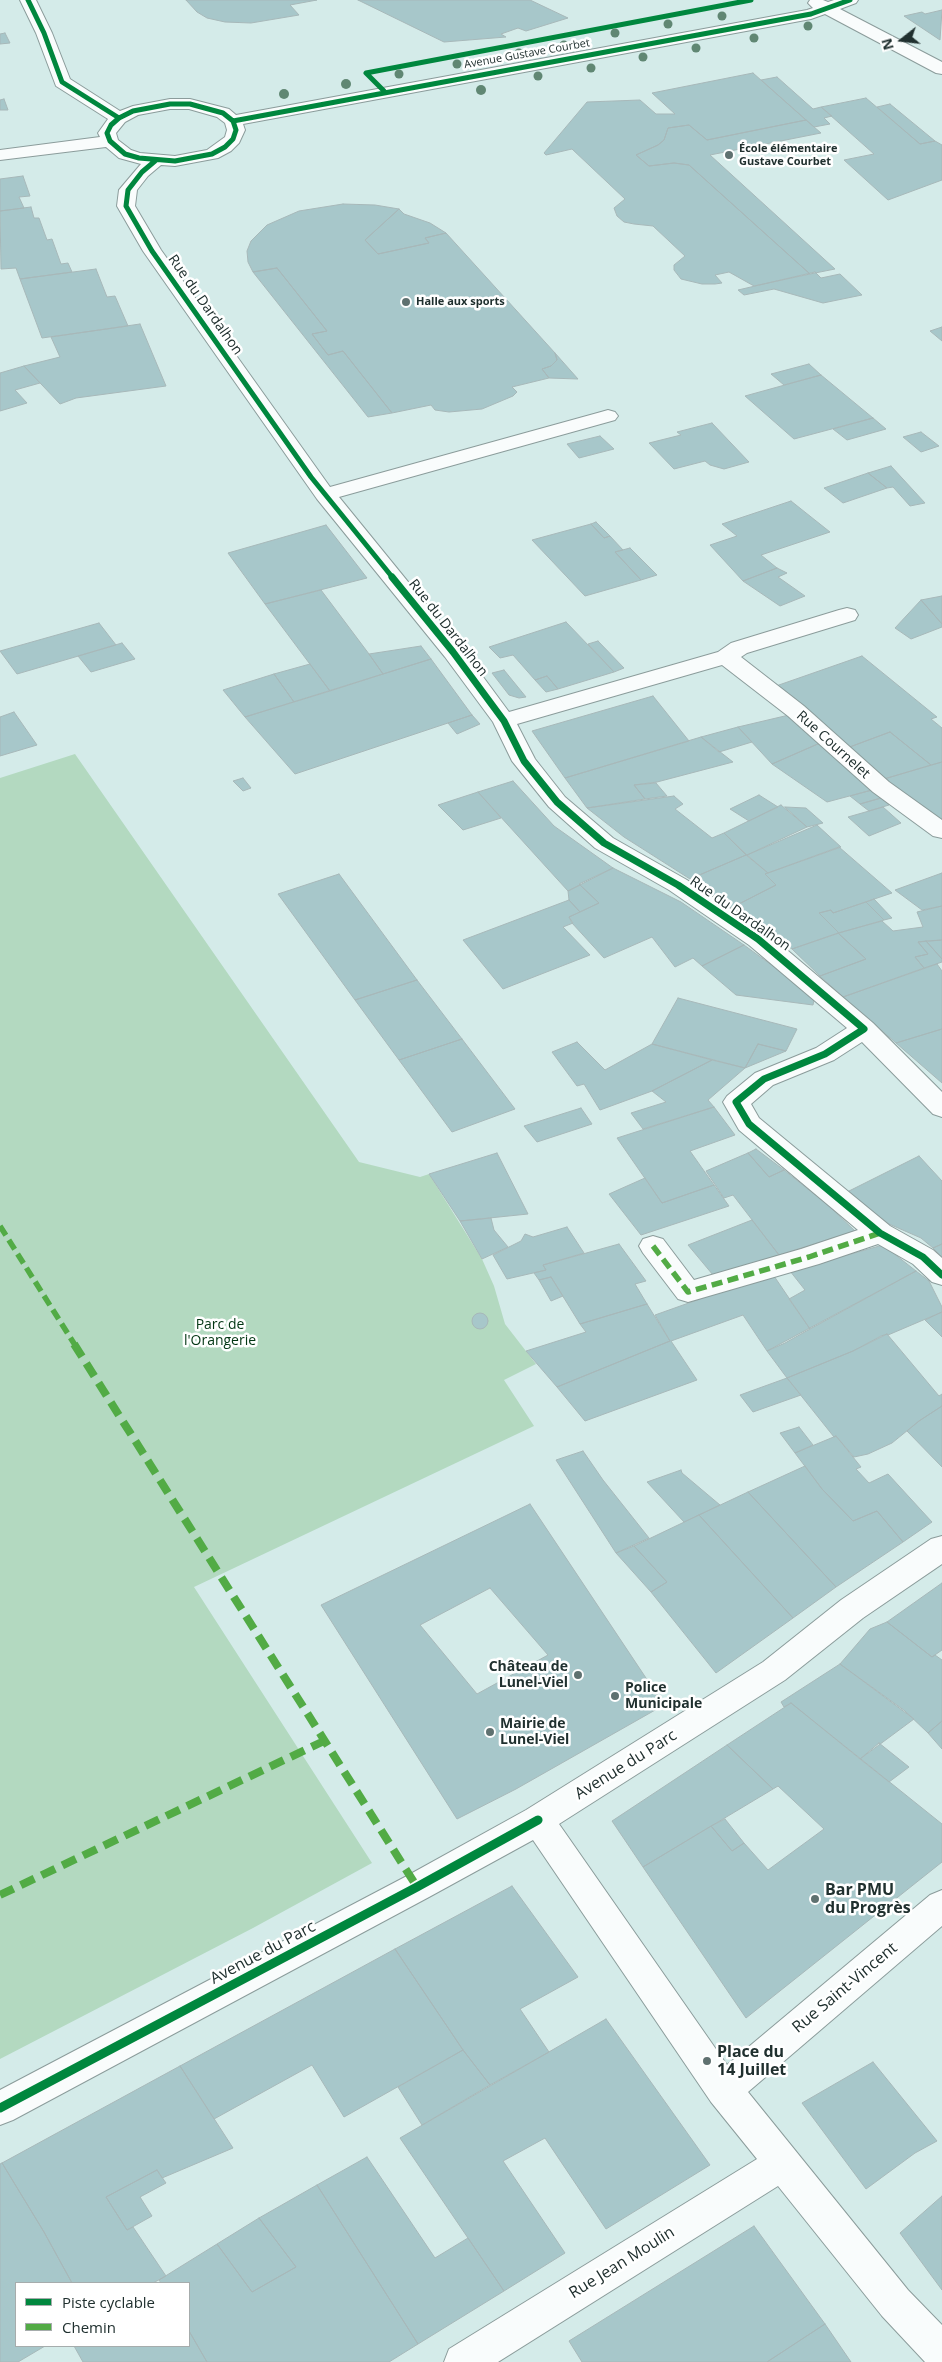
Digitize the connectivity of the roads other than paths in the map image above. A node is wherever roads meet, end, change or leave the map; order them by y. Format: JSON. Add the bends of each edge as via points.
{"nodes":[{"id":1,"x":28,"y":0,"type":"edge"},
{"id":2,"x":810,"y":0,"type":"edge"},
{"id":3,"x":850,"y":0,"type":"edge"},
{"id":4,"x":826,"y":9,"type":"junction"},
{"id":5,"x":942,"y":68,"type":"edge"},
{"id":6,"x":119,"y":118,"type":"junction"},
{"id":7,"x":233,"y":121,"type":"junction"},
{"id":8,"x":110,"y":141,"type":"junction"},
{"id":9,"x":0,"y":155,"type":"edge"},
{"id":10,"x":155,"y":161,"type":"junction"},
{"id":11,"x":608,"y":416,"type":"dead end"},
{"id":12,"x":324,"y":495,"type":"junction"},
{"id":13,"x":847,"y":615,"type":"dead end"},
{"id":14,"x":726,"y":656,"type":"junction"},
{"id":15,"x":504,"y":721,"type":"junction"},
{"id":16,"x":942,"y":831,"type":"edge"},
{"id":17,"x":864,"y":1029,"type":"junction"},
{"id":18,"x":942,"y":1108,"type":"edge"},
{"id":19,"x":880,"y":1233,"type":"junction"},
{"id":20,"x":653,"y":1246,"type":"dead end"},
{"id":21,"x":942,"y":1275,"type":"edge"},
{"id":22,"x":942,"y":1548,"type":"edge"},
{"id":23,"x":538,"y":1820,"type":"junction"},
{"id":24,"x":942,"y":1905,"type":"edge"},
{"id":25,"x":724,"y":2090,"type":"junction"},
{"id":26,"x":0,"y":2108,"type":"edge"},
{"id":27,"x":782,"y":2163,"type":"junction"},
{"id":28,"x":942,"y":2353,"type":"edge"},
{"id":29,"x":463,"y":2362,"type":"edge"}],
"edges":[{"from":1,"to":6,"type":"street","via":[[62,82]]},
{"from":2,"to":4,"type":"street"},
{"from":3,"to":4,"type":"street","name":"Avenue Gustave Courbet"},
{"from":4,"to":5,"type":"street"},
{"from":4,"to":7,"type":"street","name":"Avenue Gustave Courbet"},
{"from":6,"to":7,"type":"street","via":[[133,111],[170,104],[208,108]]},
{"from":6,"to":8,"type":"street","via":[[107,133]]},
{"from":7,"to":10,"type":"street","via":[[236,130],[233,138],[212,154],[194,159]]},
{"from":8,"to":9,"type":"street"},
{"from":8,"to":10,"type":"street","via":[[126,154]]},
{"from":10,"to":12,"type":"street","name":"Rue du Dardalhon","via":[[128,190],[126,206],[152,251]]},
{"from":11,"to":12,"type":"street"},
{"from":12,"to":15,"type":"street","name":"Rue du Dardalhon","via":[[453,652]]},
{"from":13,"to":14,"type":"street","via":[[739,648]]},
{"from":14,"to":15,"type":"street"},
{"from":14,"to":16,"type":"street","name":"Rue Cournelet","via":[[796,712],[880,787]]},
{"from":15,"to":17,"type":"street","name":"Rue du Dardalhon","via":[[524,761],[557,802],[597,837],[758,939]]},
{"from":17,"to":18,"type":"street","name":"Rue du Dardalhon"},
{"from":17,"to":19,"type":"street","via":[[825,1054],[764,1079],[736,1102],[749,1124]]},
{"from":19,"to":20,"type":"street","via":[[688,1292]]},
{"from":19,"to":21,"type":"street","via":[[923,1257]]},
{"from":22,"to":23,"type":"street","name":"Avenue du Parc","via":[[852,1609],[774,1672]]},
{"from":23,"to":25,"type":"street"},
{"from":23,"to":26,"type":"street","name":"Avenue du Parc"},
{"from":24,"to":25,"type":"street","name":"Rue Saint-Vincent"},
{"from":25,"to":27,"type":"street"},
{"from":27,"to":28,"type":"street","via":[[895,2304]]},
{"from":27,"to":29,"type":"street","name":"Rue Jean Moulin"}]}
